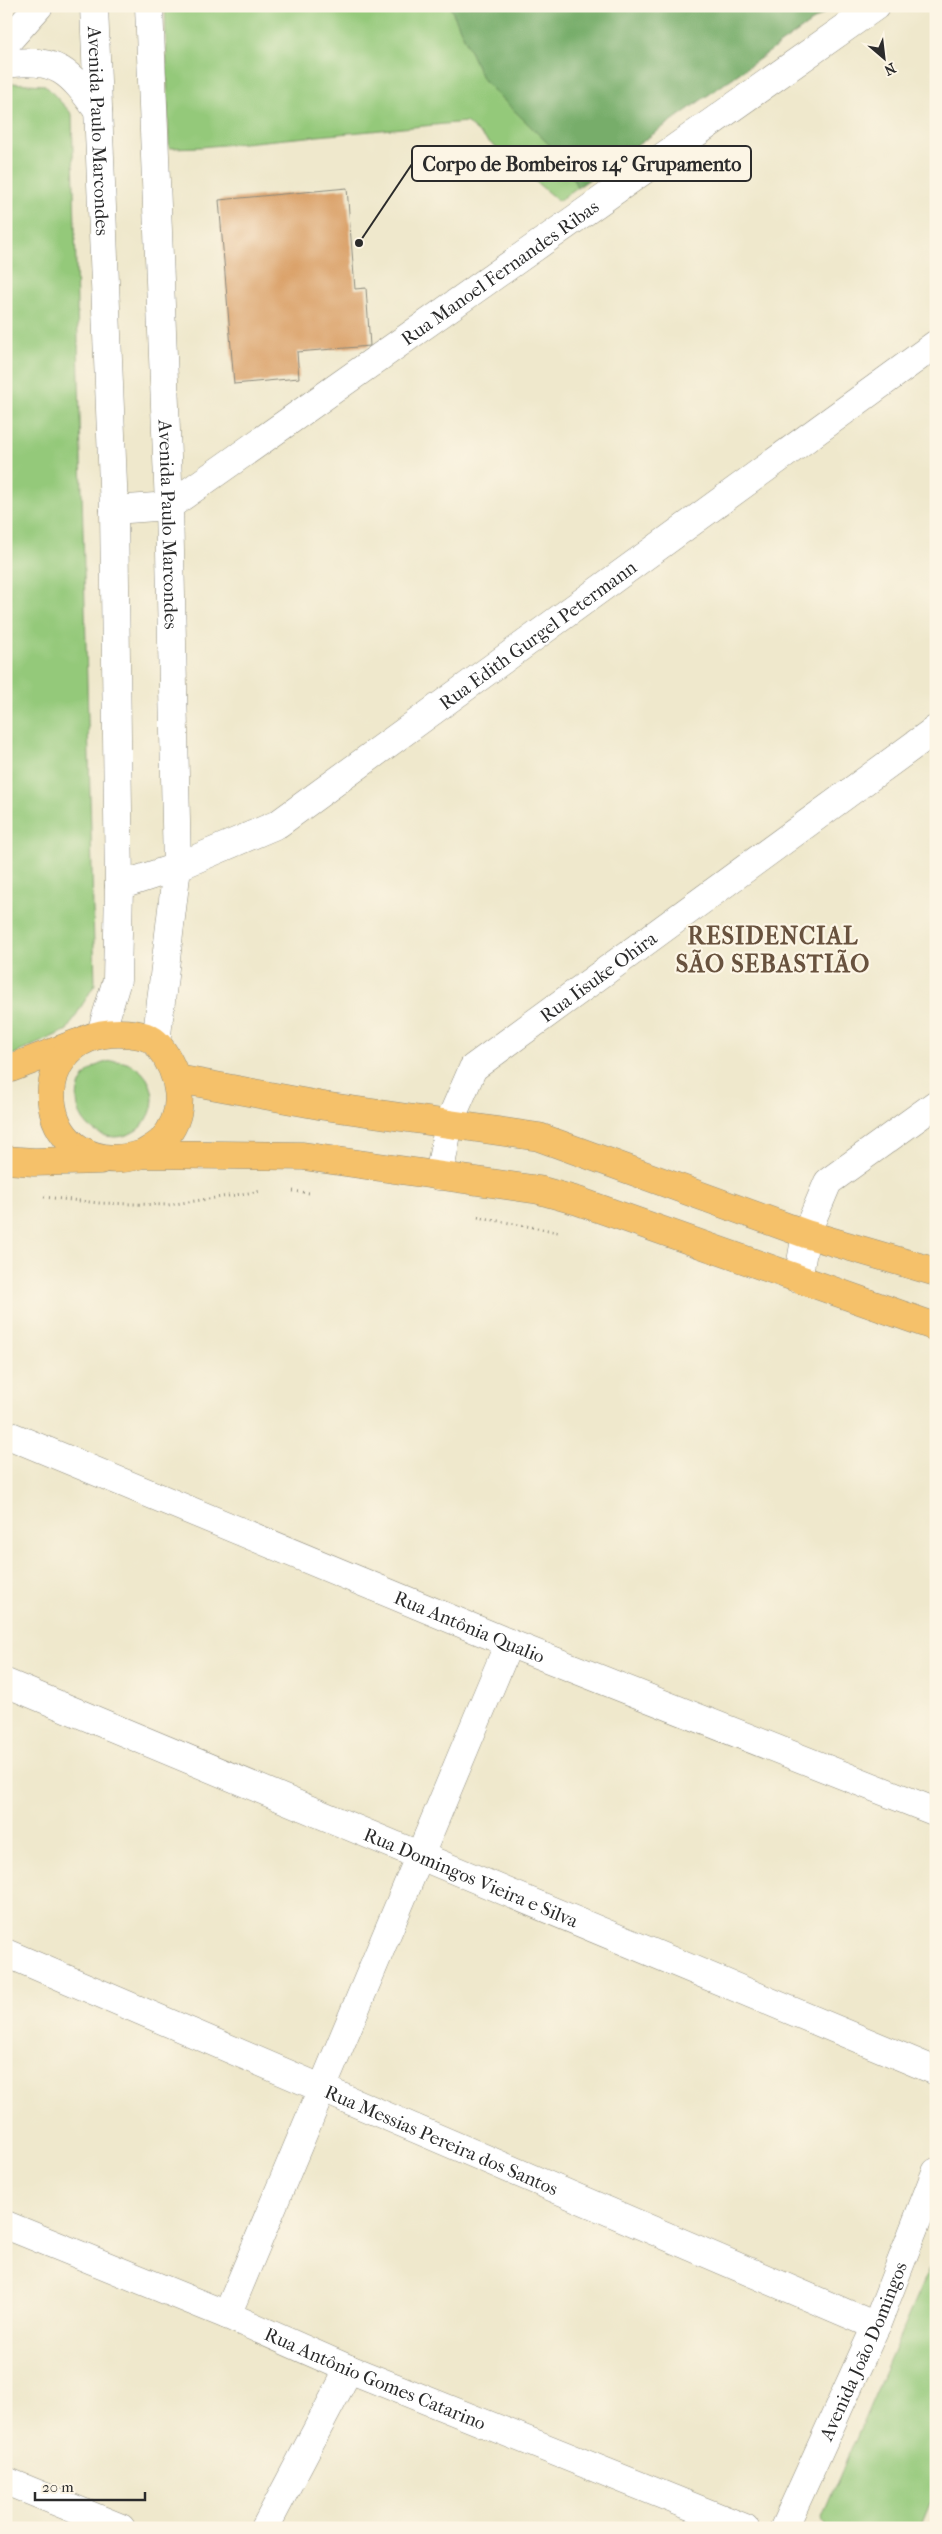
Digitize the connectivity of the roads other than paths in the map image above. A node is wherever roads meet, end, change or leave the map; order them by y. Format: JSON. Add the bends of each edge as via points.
{"nodes":[{"id":1,"x":39,"y":6,"type":"edge"},
{"id":2,"x":94,"y":6,"type":"edge"},
{"id":3,"x":149,"y":6,"type":"edge"},
{"id":4,"x":876,"y":6,"type":"edge"},
{"id":5,"x":6,"y":43,"type":"edge"},
{"id":6,"x":6,"y":64,"type":"edge"},
{"id":7,"x":98,"y":111,"type":"junction"},
{"id":8,"x":936,"y":344,"type":"edge"},
{"id":9,"x":169,"y":506,"type":"junction"},
{"id":10,"x":114,"y":510,"type":"junction"},
{"id":11,"x":936,"y":729,"type":"edge"},
{"id":12,"x":177,"y":868,"type":"junction"},
{"id":13,"x":120,"y":886,"type":"junction"},
{"id":14,"x":91,"y":1037,"type":"junction"},
{"id":15,"x":156,"y":1043,"type":"junction"},
{"id":16,"x":6,"y":1070,"type":"edge"},
{"id":17,"x":178,"y":1079,"type":"junction"},
{"id":18,"x":936,"y":1104,"type":"edge"},
{"id":19,"x":449,"y":1123,"type":"junction"},
{"id":20,"x":143,"y":1154,"type":"junction"},
{"id":21,"x":6,"y":1160,"type":"edge"},
{"id":22,"x":105,"y":1160,"type":"junction"},
{"id":23,"x":439,"y":1176,"type":"junction"},
{"id":24,"x":806,"y":1234,"type":"junction"},
{"id":25,"x":936,"y":1272,"type":"edge"},
{"id":26,"x":798,"y":1279,"type":"junction"},
{"id":27,"x":936,"y":1327,"type":"edge"},
{"id":28,"x":6,"y":1434,"type":"edge"},
{"id":29,"x":509,"y":1643,"type":"junction"},
{"id":30,"x":6,"y":1683,"type":"edge"},
{"id":31,"x":936,"y":1812,"type":"edge"},
{"id":32,"x":420,"y":1854,"type":"junction"},
{"id":33,"x":6,"y":1953,"type":"edge"},
{"id":34,"x":936,"y":2072,"type":"edge"},
{"id":35,"x":322,"y":2090,"type":"junction"},
{"id":36,"x":936,"y":2172,"type":"edge"},
{"id":37,"x":6,"y":2225,"type":"edge"},
{"id":38,"x":227,"y":2315,"type":"junction"},
{"id":39,"x":876,"y":2326,"type":"junction"},
{"id":40,"x":349,"y":2369,"type":"junction"},
{"id":41,"x":8,"y":2488,"type":"edge"},
{"id":42,"x":121,"y":2528,"type":"edge"},
{"id":43,"x":266,"y":2528,"type":"edge"},
{"id":44,"x":745,"y":2528,"type":"edge"},
{"id":45,"x":784,"y":2528,"type":"edge"}],
"edges":[{"from":1,"to":5,"type":"street"},
{"from":2,"to":7,"type":"street","name":"Avenida Paulo Marcondes"},
{"from":3,"to":9,"type":"street","name":"Avenida Paulo Marcondes"},
{"from":4,"to":9,"type":"street","name":"Rua Manoel Fernandes Ribas"},
{"from":6,"to":7,"type":"street","via":[[27,61],[57,68],[76,81]]},
{"from":7,"to":10,"type":"street","name":"Avenida Paulo Marcondes"},
{"from":8,"to":12,"type":"street","name":"Rua Edith Gurgel Petermann","via":[[278,824]]},
{"from":9,"to":10,"type":"street"},
{"from":9,"to":12,"type":"street","name":"Avenida Paulo Marcondes"},
{"from":10,"to":13,"type":"street","name":"Avenida Paulo Marcondes"},
{"from":11,"to":19,"type":"street","name":"Rua Iisuke Ohira","via":[[473,1068]]},
{"from":12,"to":13,"type":"street","name":"Rua Edith Gurgel Petermann"},
{"from":12,"to":15,"type":"street","name":"Avenida Paulo Marcondes"},
{"from":13,"to":14,"type":"street","name":"Avenida Paulo Marcondes","via":[[117,980]]},
{"from":14,"to":15,"type":"main road","via":[[133,1033]]},
{"from":14,"to":16,"type":"main road"},
{"from":14,"to":22,"type":"main road","via":[[64,1056],[54,1076],[50,1098],[55,1120],[66,1139],[83,1152]]},
{"from":15,"to":17,"type":"main road","via":[[171,1062]]},
{"from":17,"to":19,"type":"main road","via":[[324,1106]]},
{"from":17,"to":20,"type":"main road","via":[[180,1101],[174,1123],[161,1141]]},
{"from":18,"to":24,"type":"street","via":[[828,1182]]},
{"from":19,"to":23,"type":"street","name":"Rua Iisuke Ohira"},
{"from":19,"to":24,"type":"main road","via":[[539,1137]]},
{"from":20,"to":22,"type":"main road","via":[[124,1160]]},
{"from":20,"to":23,"type":"main road","via":[[303,1156]]},
{"from":21,"to":22,"type":"main road"},
{"from":23,"to":26,"type":"main road","via":[[539,1190],[578,1201]]},
{"from":24,"to":25,"type":"main road"},
{"from":24,"to":26,"type":"street"},
{"from":26,"to":27,"type":"main road"},
{"from":28,"to":29,"type":"street","name":"Rua Antônia Qualio"},
{"from":29,"to":31,"type":"street","name":"Rua Antônia Qualio"},
{"from":29,"to":32,"type":"street"},
{"from":30,"to":32,"type":"street","name":"Rua Domingos Vieira e Silva"},
{"from":32,"to":34,"type":"street","name":"Rua Domingos Vieira e Silva"},
{"from":32,"to":35,"type":"street"},
{"from":33,"to":35,"type":"street","name":"Rua Messias Pereira dos Santos"},
{"from":35,"to":38,"type":"street"},
{"from":35,"to":39,"type":"street","name":"Rua Messias Pereira dos Santos"},
{"from":36,"to":39,"type":"street","name":"Avenida João Domingos"},
{"from":37,"to":38,"type":"street","name":"Rua Antônio Gomes Catarino"},
{"from":38,"to":40,"type":"street","name":"Rua Antônio Gomes Catarino"},
{"from":39,"to":45,"type":"street","name":"Avenida João Domingos"},
{"from":40,"to":43,"type":"street"},
{"from":40,"to":44,"type":"street","name":"Rua Antônio Gomes Catarino"},
{"from":41,"to":42,"type":"street"}]}
